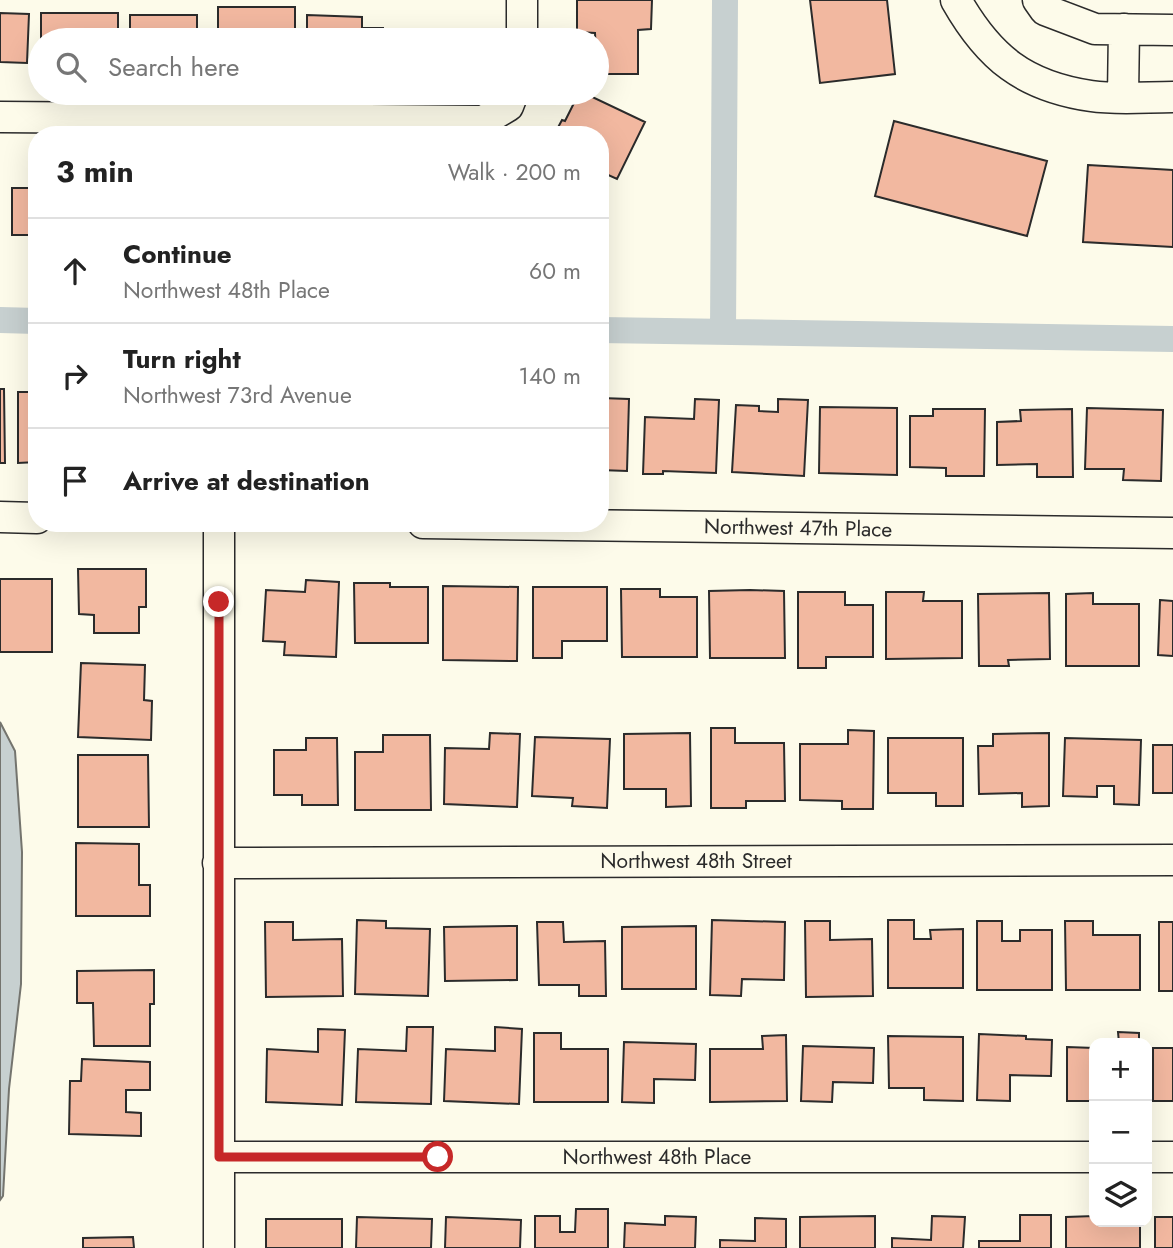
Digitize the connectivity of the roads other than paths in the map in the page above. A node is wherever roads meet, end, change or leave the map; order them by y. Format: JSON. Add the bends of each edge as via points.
{"nodes":[{"id":1,"x":522,"y":0,"type":"edge"},
{"id":2,"x":956,"y":0,"type":"edge"},
{"id":3,"x":1038,"y":0,"type":"edge"},
{"id":4,"x":522,"y":28,"type":"edge"},
{"id":5,"x":1124,"y":29,"type":"junction"},
{"id":6,"x":1173,"y":30,"type":"edge"},
{"id":7,"x":1123,"y":96,"type":"junction"},
{"id":8,"x":1173,"y":97,"type":"edge"},
{"id":9,"x":503,"y":105,"type":"edge"},
{"id":10,"x":0,"y":117,"type":"edge"},
{"id":11,"x":0,"y":517,"type":"edge"},
{"id":12,"x":28,"y":518,"type":"edge"},
{"id":13,"x":609,"y":525,"type":"edge"},
{"id":14,"x":219,"y":532,"type":"edge"},
{"id":15,"x":1173,"y":533,"type":"edge"},
{"id":16,"x":1173,"y":860,"type":"edge"},
{"id":17,"x":218,"y":863,"type":"junction"},
{"id":18,"x":219,"y":1157,"type":"junction"},
{"id":19,"x":1089,"y":1157,"type":"edge"},
{"id":20,"x":1152,"y":1157,"type":"edge"},
{"id":21,"x":1173,"y":1157,"type":"edge"},
{"id":22,"x":219,"y":1248,"type":"edge"}],
"edges":[{"from":1,"to":4,"type":"street"},
{"from":2,"to":7,"type":"street","via":[[971,26],[1001,60],[1036,82],[1092,96]]},
{"from":3,"to":5,"type":"street","via":[[1045,10],[1095,29]]},
{"from":5,"to":6,"type":"street"},
{"from":5,"to":7,"type":"street"},
{"from":7,"to":8,"type":"street"},
{"from":9,"to":10,"type":"street","via":[[483,121]]},
{"from":11,"to":12,"type":"street"},
{"from":13,"to":15,"type":"street","name":"Northwest 47th Place"},
{"from":14,"to":17,"type":"street"},
{"from":16,"to":17,"type":"street","name":"Northwest 48th Street"},
{"from":17,"to":18,"type":"street"},
{"from":18,"to":19,"type":"street","name":"Northwest 48th Place"},
{"from":18,"to":22,"type":"street"},
{"from":20,"to":21,"type":"street"}]}
